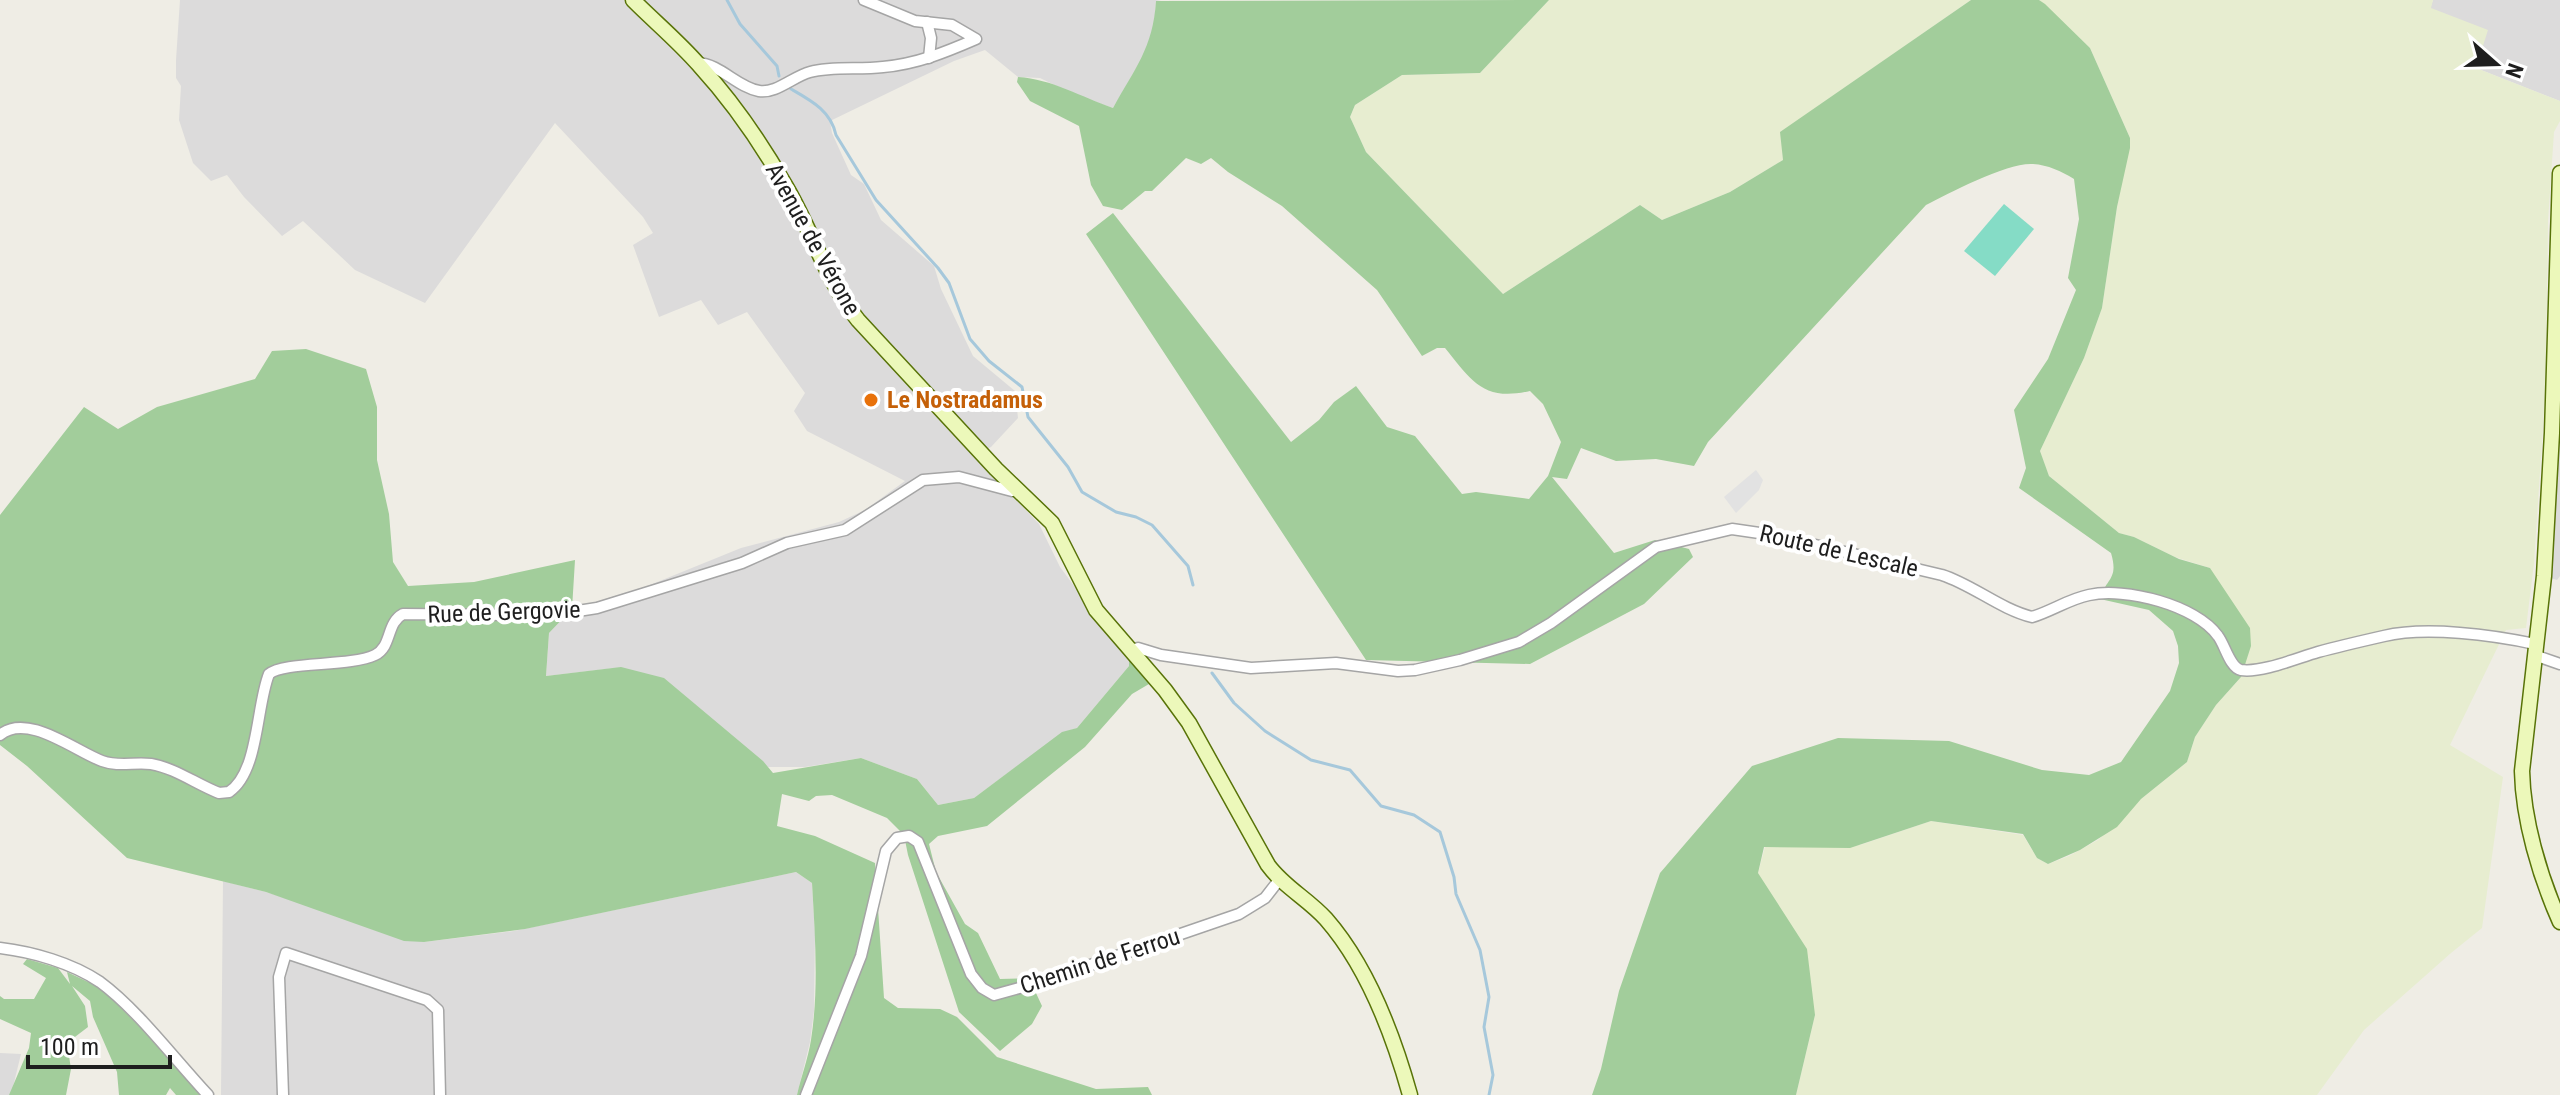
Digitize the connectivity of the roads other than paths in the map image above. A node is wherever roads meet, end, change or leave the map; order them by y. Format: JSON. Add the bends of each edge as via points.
{"nodes":[{"id":1,"x":633,"y":0,"type":"edge"},
{"id":2,"x":864,"y":0,"type":"edge"},
{"id":3,"x":927,"y":22,"type":"junction"},
{"id":4,"x":929,"y":58,"type":"junction"},
{"id":5,"x":698,"y":63,"type":"junction"},
{"id":6,"x":2560,"y":173,"type":"edge"},
{"id":7,"x":2559,"y":240,"type":"edge"},
{"id":8,"x":1019,"y":489,"type":"junction"},
{"id":9,"x":1130,"y":650,"type":"junction"},
{"id":10,"x":2535,"y":650,"type":"junction"},
{"id":11,"x":2560,"y":664,"type":"edge"},
{"id":12,"x":0,"y":735,"type":"edge"},
{"id":13,"x":1279,"y":880,"type":"junction"},
{"id":14,"x":2560,"y":922,"type":"edge"},
{"id":15,"x":0,"y":948,"type":"edge"},
{"id":16,"x":208,"y":1095,"type":"edge"},
{"id":17,"x":283,"y":1095,"type":"edge"},
{"id":18,"x":440,"y":1095,"type":"edge"},
{"id":19,"x":806,"y":1095,"type":"edge"},
{"id":20,"x":1410,"y":1095,"type":"edge"}],
"edges":[{"from":1,"to":5,"type":"main road","name":"Avenue de Vérone"},
{"from":2,"to":3,"type":"street"},
{"from":3,"to":4,"type":"street"},
{"from":3,"to":4,"type":"street","via":[[952,25],[976,39]]},
{"from":4,"to":5,"type":"street","via":[[881,68],[821,70],[759,91]]},
{"from":5,"to":8,"type":"main road","name":"Avenue de Vérone","via":[[783,181],[840,298],[884,351]]},
{"from":6,"to":7,"type":"main road"},
{"from":7,"to":10,"type":"main road","via":[[2544,576]]},
{"from":8,"to":9,"type":"main road","name":"Avenue de Vérone","via":[[1058,532],[1096,610]]},
{"from":8,"to":12,"type":"street","name":"Rue de Gergovie","via":[[959,477],[923,480],[845,530],[787,543],[727,568],[597,608],[528,615],[403,614],[393,621],[375,655],[273,671],[242,781],[229,792],[219,793],[151,764],[105,762],[37,731],[11,728]]},
{"from":9,"to":10,"type":"street","name":"Route de Lescale","via":[[1251,668],[1336,663],[1415,670],[1525,639],[1656,547],[1732,529],[1942,575],[2032,617],[2098,593],[2156,600],[2204,620],[2239,670],[2416,632],[2495,635]]},
{"from":9,"to":13,"type":"main road","name":"Avenue de Vérone","via":[[1189,723]]},
{"from":10,"to":11,"type":"street"},
{"from":10,"to":14,"type":"main road","via":[[2523,799]]},
{"from":13,"to":19,"type":"street","name":"Chemin de Ferrou","via":[[1265,898],[1239,914],[994,995],[971,974],[918,842],[909,836],[897,838],[886,851],[861,956]]},
{"from":13,"to":20,"type":"main road","name":"Avenue de Vérone","via":[[1319,912],[1358,965]]},
{"from":15,"to":16,"type":"street","via":[[37,954],[99,982]]},
{"from":17,"to":18,"type":"street","via":[[279,977],[286,953],[427,1000],[438,1010]]}]}
